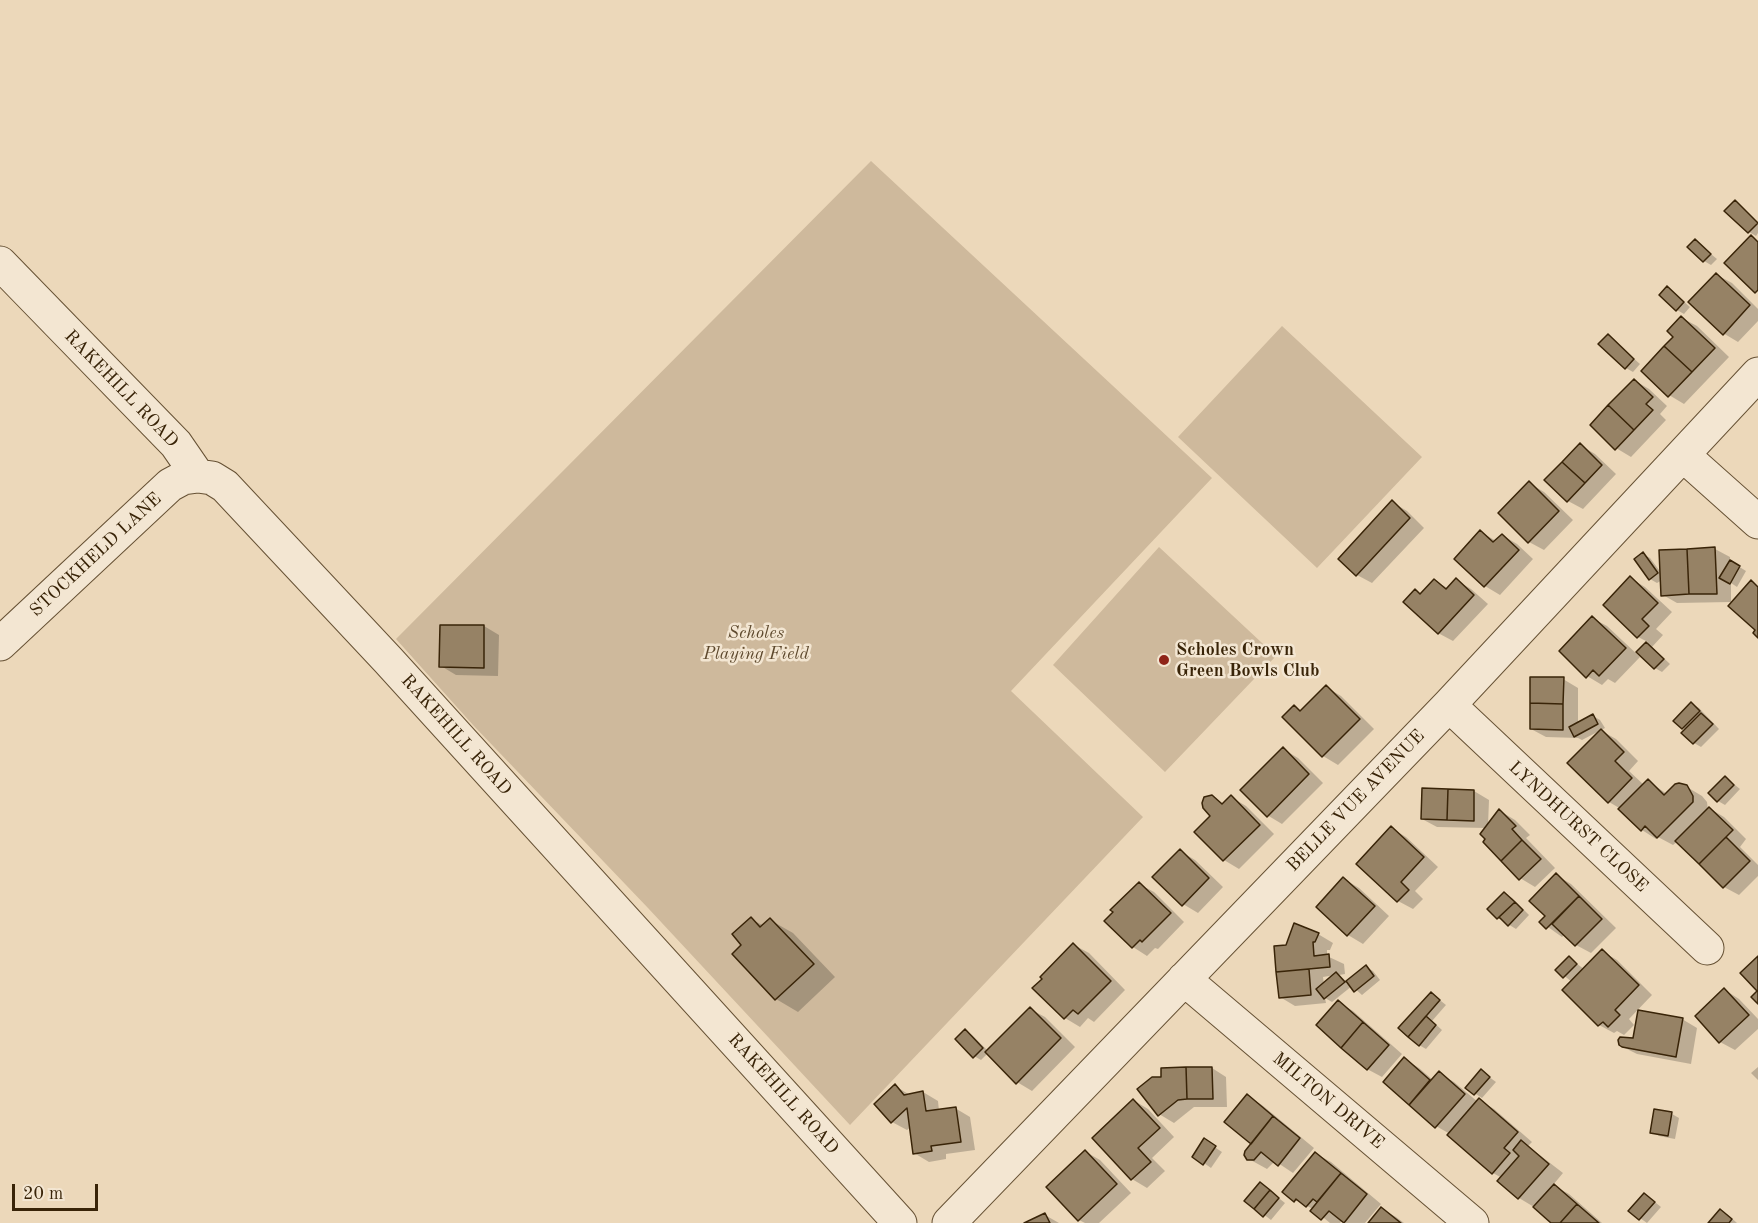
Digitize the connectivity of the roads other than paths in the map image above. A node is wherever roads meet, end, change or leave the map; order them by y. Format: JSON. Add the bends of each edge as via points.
{"nodes":[{"id":1,"x":0,"y":263,"type":"edge"},
{"id":2,"x":1758,"y":374,"type":"edge"},
{"id":3,"x":1683,"y":455,"type":"junction"},
{"id":4,"x":198,"y":476,"type":"junction"},
{"id":5,"x":1758,"y":522,"type":"edge"},
{"id":6,"x":0,"y":644,"type":"edge"},
{"id":7,"x":1449,"y":705,"type":"junction"},
{"id":8,"x":1707,"y":948,"type":"dead end"},
{"id":9,"x":1184,"y":978,"type":"junction"},
{"id":10,"x":900,"y":1223,"type":"edge"},
{"id":11,"x":949,"y":1223,"type":"edge"},
{"id":12,"x":1472,"y":1223,"type":"edge"}],
"edges":[{"from":1,"to":4,"type":"street","name":"RAKEHILL ROAD","via":[[176,444]]},
{"from":2,"to":3,"type":"street","name":"BELLE VUE AVENUE"},
{"from":3,"to":5,"type":"street"},
{"from":3,"to":7,"type":"street","name":"BELLE VUE AVENUE"},
{"from":4,"to":6,"type":"street","name":"STOCKHELD LANE","via":[[170,485]]},
{"from":4,"to":10,"type":"street","name":"RAKEHILL ROAD","via":[[225,486]]},
{"from":7,"to":8,"type":"street","name":"LYNDHURST CLOSE"},
{"from":7,"to":9,"type":"street","name":"BELLE VUE AVENUE"},
{"from":9,"to":11,"type":"street","name":"BELLE VUE AVENUE"},
{"from":9,"to":12,"type":"street","name":"MILTON DRIVE"}]}
